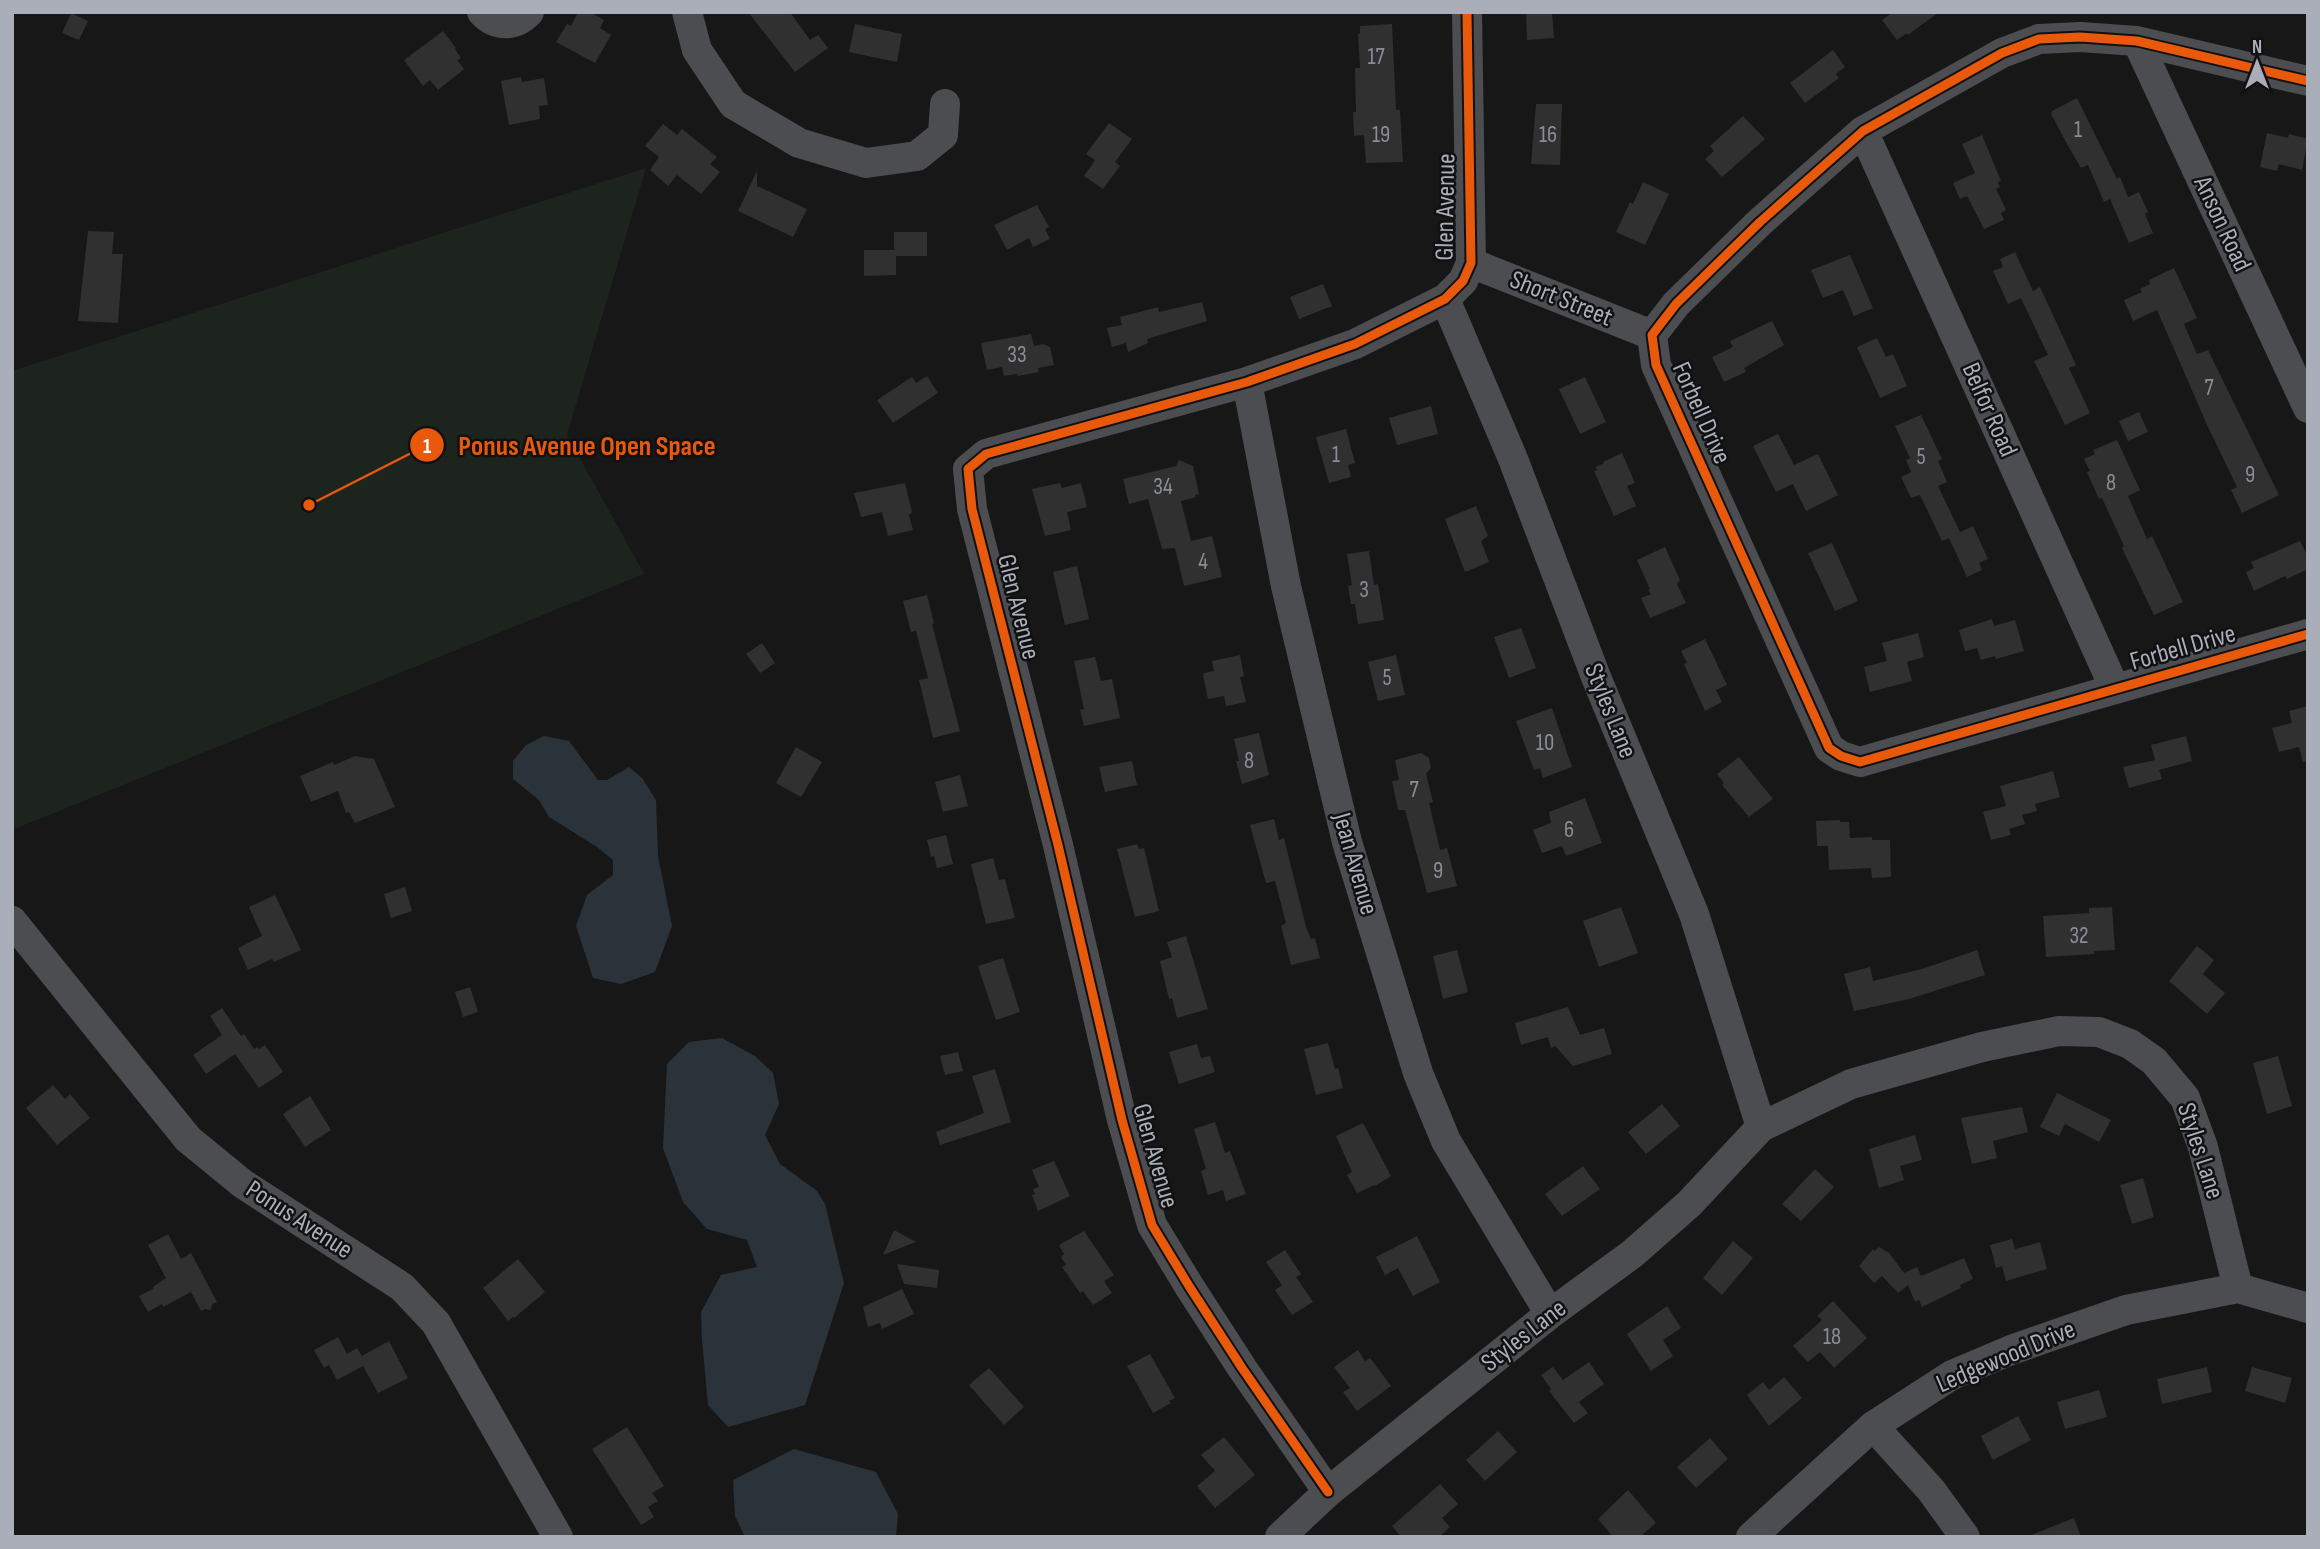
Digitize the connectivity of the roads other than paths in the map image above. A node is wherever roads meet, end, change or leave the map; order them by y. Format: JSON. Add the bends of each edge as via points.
{"nodes":[{"id":1,"x":482,"y":12,"type":"edge"},
{"id":2,"x":529,"y":12,"type":"edge"},
{"id":3,"x":687,"y":12,"type":"edge"},
{"id":4,"x":1467,"y":12,"type":"edge"},
{"id":5,"x":2137,"y":41,"type":"junction"},
{"id":6,"x":2308,"y":81,"type":"edge"},
{"id":7,"x":945,"y":104,"type":"dead end"},
{"id":8,"x":1863,"y":131,"type":"junction"},
{"id":9,"x":1471,"y":262,"type":"junction"},
{"id":10,"x":1445,"y":299,"type":"junction"},
{"id":11,"x":1652,"y":335,"type":"junction"},
{"id":12,"x":1247,"y":382,"type":"junction"},
{"id":13,"x":2308,"y":408,"type":"edge"},
{"id":14,"x":2308,"y":634,"type":"edge"},
{"id":15,"x":2115,"y":689,"type":"junction"},
{"id":16,"x":12,"y":921,"type":"edge"},
{"id":17,"x":1761,"y":1127,"type":"junction"},
{"id":18,"x":2238,"y":1287,"type":"junction"},
{"id":19,"x":2308,"y":1308,"type":"edge"},
{"id":20,"x":1550,"y":1314,"type":"junction"},
{"id":21,"x":1872,"y":1426,"type":"junction"},
{"id":22,"x":1328,"y":1492,"type":"junction"},
{"id":23,"x":558,"y":1537,"type":"edge"},
{"id":24,"x":1280,"y":1537,"type":"edge"},
{"id":25,"x":1751,"y":1537,"type":"edge"},
{"id":26,"x":1965,"y":1537,"type":"edge"}],
"edges":[{"from":1,"to":2,"type":"street","via":[[505,23]]},
{"from":3,"to":7,"type":"street","via":[[697,50],[733,104],[799,143],[866,163],[917,156],[943,135]]},
{"from":4,"to":9,"type":"street","name":"Glen Avenue"},
{"from":5,"to":6,"type":"street","name":"Forbell Drive"},
{"from":5,"to":8,"type":"street","name":"Forbell Drive","via":[[2039,38],[2002,53]]},
{"from":5,"to":13,"type":"street","name":"Anson Road"},
{"from":8,"to":11,"type":"street","name":"Forbell Drive","via":[[1760,222],[1676,304]]},
{"from":8,"to":15,"type":"street","name":"Belfor Road"},
{"from":9,"to":10,"type":"street","name":"Glen Avenue","via":[[1463,281]]},
{"from":9,"to":11,"type":"street","name":"Short Street"},
{"from":10,"to":12,"type":"street","name":"Glen Avenue","via":[[1355,344]]},
{"from":10,"to":17,"type":"street","name":"Styles Lane","via":[[1694,914]]},
{"from":11,"to":15,"type":"street","name":"Forbell Drive","via":[[1656,365],[1829,748],[1860,762]]},
{"from":12,"to":20,"type":"street","name":"Jean Avenue","via":[[1286,586],[1347,842],[1418,1073],[1446,1141]]},
{"from":12,"to":22,"type":"street","name":"Glen Avenue","via":[[986,454],[968,469],[972,509],[1152,1225],[1242,1368]]},
{"from":14,"to":15,"type":"street","name":"Forbell Drive"},
{"from":16,"to":23,"type":"street","name":"Ponus Avenue","via":[[188,1139],[243,1184],[402,1287],[423,1307]]},
{"from":17,"to":18,"type":"street","name":"Styles Lane","via":[[1850,1084],[1982,1047],[2059,1031],[2099,1032],[2130,1044],[2154,1061],[2185,1098],[2203,1147]]},
{"from":17,"to":20,"type":"street","name":"Styles Lane","via":[[1689,1204],[1632,1254]]},
{"from":18,"to":19,"type":"street","name":"Ledgewood Drive"},
{"from":18,"to":21,"type":"street","name":"Ledgewood Drive","via":[[2126,1310],[2011,1350],[1952,1376]]},
{"from":20,"to":22,"type":"street","name":"Styles Lane"},
{"from":21,"to":25,"type":"street","name":"Ledgewood Drive"},
{"from":21,"to":26,"type":"street","via":[[1931,1490]]},
{"from":22,"to":24,"type":"street","name":"Styles Lane"}]}
